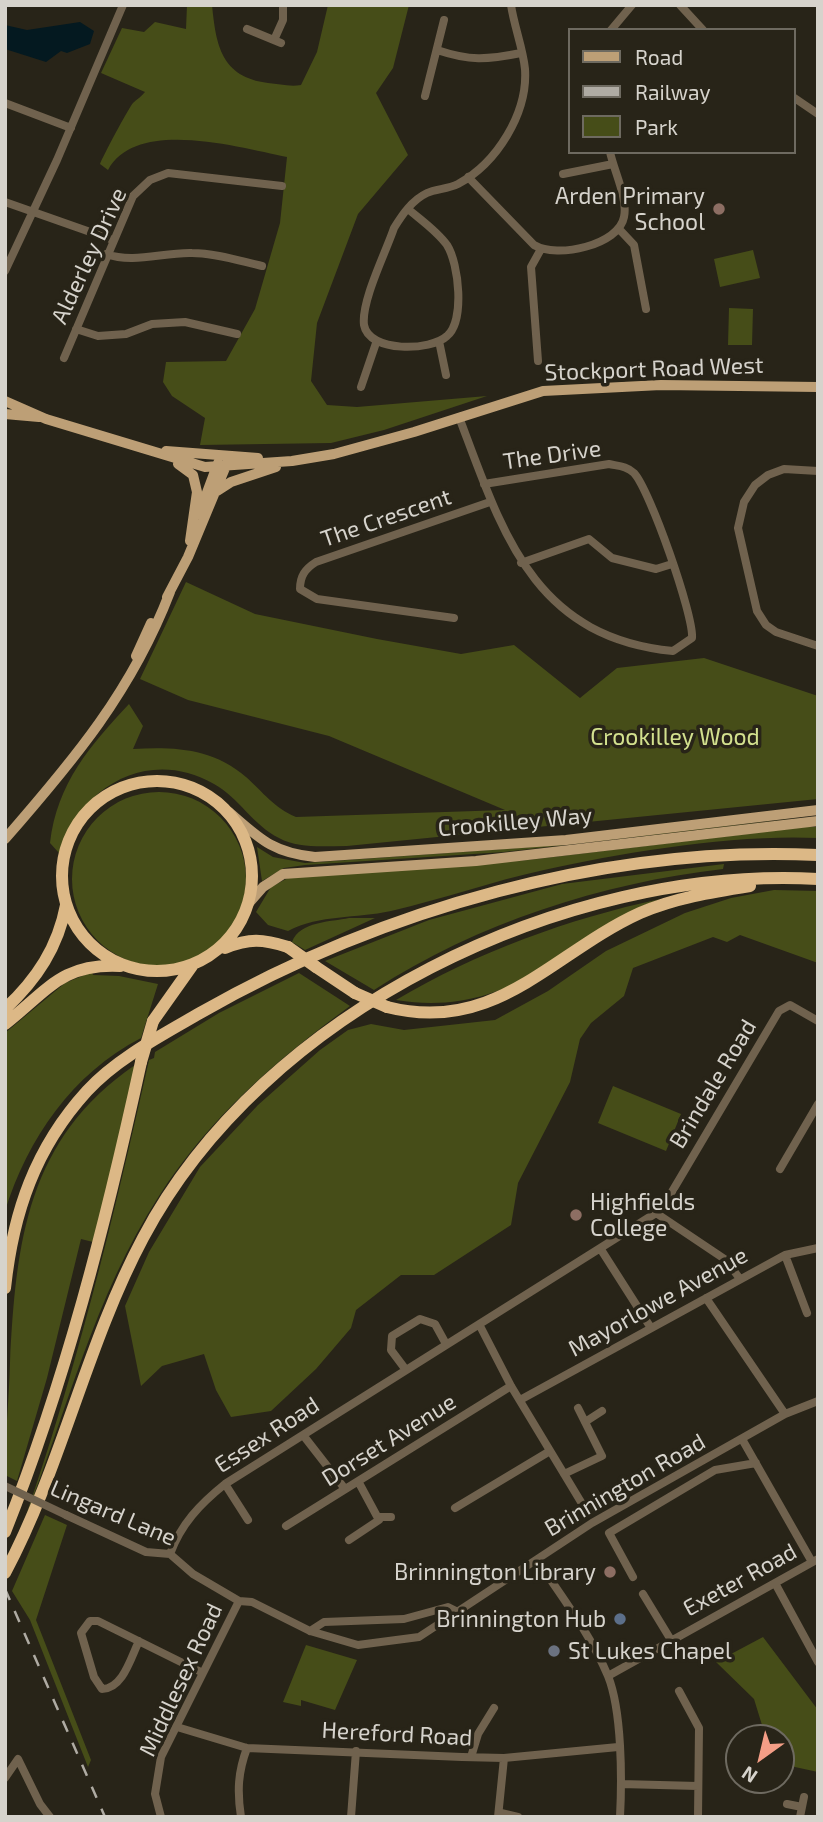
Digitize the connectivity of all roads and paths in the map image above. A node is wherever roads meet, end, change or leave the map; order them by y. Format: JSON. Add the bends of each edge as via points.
{"nodes":[{"id":1,"x":123,"y":5,"type":"edge"},
{"id":2,"x":283,"y":5,"type":"edge"},
{"id":3,"x":511,"y":5,"type":"edge"},
{"id":4,"x":632,"y":5,"type":"edge"},
{"id":5,"x":680,"y":5,"type":"edge"},
{"id":6,"x":444,"y":20,"type":"dead end"},
{"id":7,"x":613,"y":28,"type":"edge"},
{"id":8,"x":700,"y":28,"type":"edge"},
{"id":9,"x":247,"y":29,"type":"dead end"},
{"id":10,"x":437,"y":50,"type":"junction"},
{"id":11,"x":521,"y":53,"type":"junction"},
{"id":12,"x":425,"y":96,"type":"dead end"},
{"id":13,"x":795,"y":98,"type":"edge"},
{"id":14,"x":5,"y":103,"type":"edge"},
{"id":15,"x":818,"y":114,"type":"edge"},
{"id":16,"x":71,"y":128,"type":"junction"},
{"id":17,"x":610,"y":154,"type":"edge"},
{"id":18,"x":613,"y":164,"type":"junction"},
{"id":19,"x":563,"y":174,"type":"dead end"},
{"id":20,"x":468,"y":177,"type":"junction"},
{"id":21,"x":282,"y":186,"type":"dead end"},
{"id":22,"x":5,"y":202,"type":"edge"},
{"id":23,"x":408,"y":209,"type":"junction"},
{"id":24,"x":33,"y":211,"type":"junction"},
{"id":25,"x":619,"y":229,"type":"junction"},
{"id":26,"x":113,"y":240,"type":"junction"},
{"id":27,"x":541,"y":249,"type":"junction"},
{"id":28,"x":106,"y":254,"type":"junction"},
{"id":29,"x":262,"y":266,"type":"dead end"},
{"id":30,"x":5,"y":271,"type":"edge"},
{"id":31,"x":646,"y":309,"type":"dead end"},
{"id":32,"x":76,"y":330,"type":"junction"},
{"id":33,"x":237,"y":334,"type":"dead end"},
{"id":34,"x":439,"y":341,"type":"junction"},
{"id":35,"x":376,"y":343,"type":"junction"},
{"id":36,"x":64,"y":358,"type":"dead end"},
{"id":37,"x":538,"y":361,"type":"dead end"},
{"id":38,"x":446,"y":375,"type":"dead end"},
{"id":39,"x":361,"y":387,"type":"dead end"},
{"id":40,"x":818,"y":387,"type":"edge"},
{"id":41,"x":5,"y":401,"type":"edge"},
{"id":42,"x":5,"y":414,"type":"edge"},
{"id":43,"x":42,"y":417,"type":"junction"},
{"id":44,"x":459,"y":417,"type":"junction"},
{"id":45,"x":155,"y":452,"type":"junction"},
{"id":46,"x":223,"y":461,"type":"junction"},
{"id":47,"x":292,"y":461,"type":"junction"},
{"id":48,"x":818,"y":471,"type":"edge"},
{"id":49,"x":484,"y":484,"type":"junction"},
{"id":50,"x":217,"y":491,"type":"junction"},
{"id":51,"x":490,"y":502,"type":"junction"},
{"id":52,"x":192,"y":533,"type":"junction"},
{"id":53,"x":188,"y":556,"type":"junction"},
{"id":54,"x":520,"y":563,"type":"junction"},
{"id":55,"x":671,"y":564,"type":"junction"},
{"id":56,"x":454,"y":618,"type":"dead end"},
{"id":57,"x":818,"y":646,"type":"edge"},
{"id":58,"x":818,"y":810,"type":"edge"},
{"id":59,"x":229,"y":812,"type":"junction"},
{"id":60,"x":818,"y":821,"type":"edge"},
{"id":61,"x":5,"y":839,"type":"edge"},
{"id":62,"x":818,"y":855,"type":"edge"},
{"id":63,"x":766,"y":879,"type":"junction"},
{"id":64,"x":818,"y":879,"type":"edge"},
{"id":65,"x":249,"y":904,"type":"junction"},
{"id":66,"x":66,"y":905,"type":"junction"},
{"id":67,"x":216,"y":952,"type":"junction"},
{"id":68,"x":192,"y":965,"type":"junction"},
{"id":69,"x":121,"y":966,"type":"junction"},
{"id":70,"x":5,"y":1009,"type":"edge"},
{"id":71,"x":818,"y":1021,"type":"edge"},
{"id":72,"x":5,"y":1024,"type":"edge"},
{"id":73,"x":818,"y":1104,"type":"edge"},
{"id":74,"x":815,"y":1114,"type":"edge"},
{"id":75,"x":780,"y":1170,"type":"dead end"},
{"id":76,"x":656,"y":1213,"type":"junction"},
{"id":77,"x":600,"y":1248,"type":"junction"},
{"id":78,"x":818,"y":1248,"type":"edge"},
{"id":79,"x":785,"y":1255,"type":"junction"},
{"id":80,"x":740,"y":1279,"type":"junction"},
{"id":81,"x":5,"y":1288,"type":"edge"},
{"id":82,"x":706,"y":1298,"type":"junction"},
{"id":83,"x":807,"y":1313,"type":"dead end"},
{"id":84,"x":479,"y":1324,"type":"junction"},
{"id":85,"x":650,"y":1328,"type":"junction"},
{"id":86,"x":446,"y":1344,"type":"junction"},
{"id":87,"x":406,"y":1370,"type":"junction"},
{"id":88,"x":511,"y":1386,"type":"junction"},
{"id":89,"x":520,"y":1400,"type":"junction"},
{"id":90,"x":818,"y":1401,"type":"edge"},
{"id":91,"x":578,"y":1408,"type":"dead end"},
{"id":92,"x":602,"y":1411,"type":"dead end"},
{"id":93,"x":785,"y":1413,"type":"junction"},
{"id":94,"x":585,"y":1422,"type":"junction"},
{"id":95,"x":303,"y":1435,"type":"junction"},
{"id":96,"x":742,"y":1439,"type":"junction"},
{"id":97,"x":550,"y":1451,"type":"junction"},
{"id":98,"x":756,"y":1463,"type":"junction"},
{"id":99,"x":564,"y":1474,"type":"junction"},
{"id":100,"x":358,"y":1481,"type":"junction"},
{"id":101,"x":225,"y":1484,"type":"junction"},
{"id":102,"x":5,"y":1486,"type":"edge"},
{"id":103,"x":345,"y":1489,"type":"junction"},
{"id":104,"x":583,"y":1507,"type":"dead end"},
{"id":105,"x":455,"y":1508,"type":"dead end"},
{"id":106,"x":380,"y":1517,"type":"junction"},
{"id":107,"x":391,"y":1517,"type":"dead end"},
{"id":108,"x":248,"y":1520,"type":"dead end"},
{"id":109,"x":286,"y":1526,"type":"dead end"},
{"id":110,"x":5,"y":1532,"type":"edge"},
{"id":111,"x":349,"y":1540,"type":"dead end"},
{"id":112,"x":170,"y":1554,"type":"junction"},
{"id":113,"x":537,"y":1560,"type":"junction"},
{"id":114,"x":815,"y":1560,"type":"edge"},
{"id":115,"x":5,"y":1573,"type":"edge"},
{"id":116,"x":634,"y":1577,"type":"dead end"},
{"id":117,"x":775,"y":1583,"type":"junction"},
{"id":118,"x":643,"y":1594,"type":"dead end"},
{"id":119,"x":239,"y":1601,"type":"junction"},
{"id":120,"x":460,"y":1613,"type":"junction"},
{"id":121,"x":310,"y":1631,"type":"junction"},
{"id":122,"x":671,"y":1640,"type":"junction"},
{"id":123,"x":139,"y":1642,"type":"junction"},
{"id":124,"x":817,"y":1659,"type":"edge"},
{"id":125,"x":204,"y":1673,"type":"junction"},
{"id":126,"x":608,"y":1676,"type":"junction"},
{"id":127,"x":679,"y":1691,"type":"dead end"},
{"id":128,"x":494,"y":1708,"type":"dead end"},
{"id":129,"x":177,"y":1727,"type":"junction"},
{"id":130,"x":618,"y":1747,"type":"junction"},
{"id":131,"x":247,"y":1748,"type":"junction"},
{"id":132,"x":356,"y":1751,"type":"junction"},
{"id":133,"x":471,"y":1758,"type":"junction"},
{"id":134,"x":505,"y":1758,"type":"junction"},
{"id":135,"x":5,"y":1778,"type":"edge"},
{"id":136,"x":621,"y":1784,"type":"junction"},
{"id":137,"x":698,"y":1786,"type":"junction"},
{"id":138,"x":804,"y":1797,"type":"dead end"},
{"id":139,"x":787,"y":1804,"type":"dead end"},
{"id":140,"x":801,"y":1812,"type":"edge"},
{"id":141,"x":499,"y":1815,"type":"edge"},
{"id":142,"x":50,"y":1817,"type":"edge"},
{"id":143,"x":161,"y":1817,"type":"edge"},
{"id":144,"x":240,"y":1817,"type":"edge"},
{"id":145,"x":351,"y":1817,"type":"edge"},
{"id":146,"x":518,"y":1817,"type":"edge"},
{"id":147,"x":620,"y":1817,"type":"edge"},
{"id":148,"x":698,"y":1817,"type":"edge"}],
"edges":[{"from":1,"to":16,"type":"street"},
{"from":2,"to":9,"type":"street","via":[[277,41]]},
{"from":3,"to":11,"type":"street"},
{"from":4,"to":7,"type":"street"},
{"from":5,"to":8,"type":"street"},
{"from":6,"to":10,"type":"street"},
{"from":10,"to":11,"type":"street","via":[[467,60]]},
{"from":10,"to":12,"type":"street"},
{"from":11,"to":20,"type":"street","via":[[525,69],[520,108],[507,138]]},
{"from":13,"to":15,"type":"street"},
{"from":14,"to":16,"type":"street"},
{"from":16,"to":24,"type":"street"},
{"from":17,"to":18,"type":"street"},
{"from":18,"to":19,"type":"street"},
{"from":18,"to":25,"type":"street","via":[[625,211]]},
{"from":20,"to":23,"type":"street","via":[[428,192]]},
{"from":20,"to":27,"type":"street"},
{"from":21,"to":26,"type":"street","name":"Alderley Drive","via":[[168,173],[150,180],[133,196]]},
{"from":22,"to":24,"type":"street"},
{"from":23,"to":34,"type":"street","via":[[451,253],[459,312],[456,325]]},
{"from":23,"to":35,"type":"street","via":[[394,228],[364,312],[367,331]]},
{"from":24,"to":26,"type":"street"},
{"from":24,"to":30,"type":"street"},
{"from":25,"to":27,"type":"street","via":[[565,253]]},
{"from":25,"to":31,"type":"street","via":[[634,245]]},
{"from":26,"to":28,"type":"street","name":"Alderley Drive"},
{"from":27,"to":37,"type":"street","via":[[531,267]]},
{"from":28,"to":29,"type":"street","via":[[125,261],[196,253]]},
{"from":28,"to":32,"type":"street","name":"Alderley Drive"},
{"from":32,"to":33,"type":"street","via":[[97,336],[126,334],[152,324],[185,322]]},
{"from":32,"to":36,"type":"street","name":"Alderley Drive"},
{"from":34,"to":35,"type":"street"},
{"from":34,"to":38,"type":"street"},
{"from":35,"to":39,"type":"street"},
{"from":40,"to":44,"type":"main road","name":"Stockport Road West","via":[[661,385],[557,390]]},
{"from":41,"to":43,"type":"main road","name":"Stockport Road West"},
{"from":42,"to":43,"type":"main road","name":"Stockport Road West"},
{"from":43,"to":45,"type":"main road","name":"Stockport Road West"},
{"from":44,"to":47,"type":"main road","name":"Stockport Road West","via":[[366,446]]},
{"from":44,"to":49,"type":"street","name":"The Drive"},
{"from":45,"to":46,"type":"main road","name":"Stockport Road West","via":[[196,467]]},
{"from":45,"to":52,"type":"main road","via":[[193,475],[197,492]]},
{"from":46,"to":47,"type":"main road","name":"Stockport Road West"},
{"from":46,"to":50,"type":"main road"},
{"from":46,"to":52,"type":"main road"},
{"from":47,"to":50,"type":"main road","name":"Stockport Road West"},
{"from":48,"to":57,"type":"street","via":[[784,469],[768,475],[744,502],[738,528],[757,611],[766,625]]},
{"from":49,"to":51,"type":"street"},
{"from":49,"to":55,"type":"street","name":"The Drive","via":[[609,464],[626,467],[643,487]]},
{"from":50,"to":53,"type":"main road"},
{"from":51,"to":54,"type":"street"},
{"from":51,"to":56,"type":"street","name":"The Crescent","via":[[316,562],[300,580],[300,589],[317,599]]},
{"from":52,"to":53,"type":"main road"},
{"from":53,"to":61,"type":"main road","via":[[140,646],[123,690],[82,748]]},
{"from":54,"to":55,"type":"street","via":[[589,539],[612,558],[656,569]]},
{"from":54,"to":55,"type":"street","name":"The Drive","via":[[550,598],[612,638],[673,651],[692,638],[692,628]]},
{"from":58,"to":59,"type":"main road","name":"Crookilley Way","via":[[566,840],[315,857],[269,846]]},
{"from":59,"to":65,"type":"highway","via":[[250,856]]},
{"from":59,"to":66,"type":"highway","via":[[206,793],[175,783],[149,782],[116,791],[99,801],[73,832],[63,864]]},
{"from":60,"to":65,"type":"main road","name":"Crookilley Way","via":[[476,862],[284,874],[263,887]]},
{"from":62,"to":81,"type":"highway","via":[[699,858],[564,877],[441,907],[375,930],[226,999],[116,1066],[88,1089],[62,1120],[26,1185],[13,1230]]},
{"from":63,"to":64,"type":"highway"},
{"from":63,"to":67,"type":"highway","bridge":true,"via":[[752,886],[671,901],[638,914],[547,972],[477,1008],[419,1013],[387,1007],[355,993],[288,947],[263,938],[244,940]]},
{"from":63,"to":115,"type":"highway","via":[[662,890],[564,914],[472,948],[379,995],[283,1064],[195,1158],[144,1237],[109,1308],[49,1476]]},
{"from":65,"to":67,"type":"highway","via":[[231,937]]},
{"from":66,"to":69,"type":"highway","via":[[88,942]]},
{"from":66,"to":70,"type":"highway","via":[[61,929],[46,960]]},
{"from":67,"to":68,"type":"highway"},
{"from":68,"to":69,"type":"highway","via":[[152,972]]},
{"from":68,"to":110,"type":"highway","bridge":true,"via":[[153,1021],[87,1291],[55,1398]]},
{"from":69,"to":72,"type":"highway","via":[[78,969],[39,993]]},
{"from":71,"to":76,"type":"street","name":"Brindale Road","via":[[790,1005],[779,1011]]},
{"from":73,"to":74,"type":"street"},
{"from":74,"to":75,"type":"street"},
{"from":76,"to":77,"type":"street","name":"Essex Road"},
{"from":76,"to":80,"type":"street","via":[[726,1260]]},
{"from":77,"to":84,"type":"street","name":"Essex Road"},
{"from":77,"to":85,"type":"street"},
{"from":78,"to":79,"type":"street","name":"Mayorlowe Avenue"},
{"from":79,"to":80,"type":"street","name":"Mayorlowe Avenue"},
{"from":79,"to":83,"type":"street"},
{"from":80,"to":82,"type":"street","name":"Mayorlowe Avenue"},
{"from":82,"to":85,"type":"street","name":"Mayorlowe Avenue"},
{"from":82,"to":93,"type":"street"},
{"from":84,"to":86,"type":"street","name":"Essex Road"},
{"from":84,"to":88,"type":"street"},
{"from":85,"to":89,"type":"street","name":"Mayorlowe Avenue"},
{"from":86,"to":87,"type":"street","name":"Essex Road"},
{"from":86,"to":87,"type":"street","via":[[435,1324],[420,1319],[392,1336],[391,1350]]},
{"from":87,"to":95,"type":"street","name":"Essex Road"},
{"from":88,"to":89,"type":"street"},
{"from":88,"to":100,"type":"street","name":"Dorset Avenue"},
{"from":89,"to":97,"type":"street"},
{"from":90,"to":93,"type":"street","name":"Brinnington Road"},
{"from":91,"to":94,"type":"street"},
{"from":92,"to":94,"type":"street"},
{"from":93,"to":96,"type":"street","name":"Brinnington Road"},
{"from":94,"to":99,"type":"street","via":[[602,1456]]},
{"from":95,"to":101,"type":"street","name":"Essex Road"},
{"from":95,"to":103,"type":"street"},
{"from":96,"to":98,"type":"street"},
{"from":96,"to":113,"type":"street","name":"Brinnington Road","via":[[592,1523]]},
{"from":97,"to":99,"type":"street"},
{"from":97,"to":105,"type":"street"},
{"from":98,"to":114,"type":"street"},
{"from":98,"to":116,"type":"street","via":[[715,1470],[609,1533]]},
{"from":99,"to":104,"type":"street"},
{"from":100,"to":103,"type":"street","name":"Dorset Avenue"},
{"from":100,"to":106,"type":"street"},
{"from":101,"to":108,"type":"street"},
{"from":101,"to":112,"type":"street","name":"Essex Road","via":[[187,1521]]},
{"from":102,"to":112,"type":"street","name":"Lingard Lane","bridge":true,"via":[[146,1552]]},
{"from":103,"to":109,"type":"street","name":"Dorset Avenue"},
{"from":106,"to":107,"type":"street"},
{"from":106,"to":111,"type":"street"},
{"from":112,"to":119,"type":"street","name":"Lingard Lane","via":[[193,1574]]},
{"from":113,"to":120,"type":"street","name":"Brinnington Road"},
{"from":113,"to":126,"type":"street"},
{"from":114,"to":117,"type":"street","name":"Exeter Road"},
{"from":117,"to":122,"type":"street","name":"Exeter Road"},
{"from":117,"to":124,"type":"street"},
{"from":118,"to":122,"type":"street"},
{"from":119,"to":121,"type":"street","name":"Brinnington Road","via":[[252,1602]]},
{"from":119,"to":125,"type":"street","name":"Middlesex Road"},
{"from":120,"to":121,"type":"street","via":[[448,1607],[404,1619],[324,1622]]},
{"from":120,"to":121,"type":"street","name":"Brinnington Road","via":[[419,1637],[389,1643],[358,1646]]},
{"from":122,"to":126,"type":"street","name":"Exeter Road"},
{"from":123,"to":123,"type":"street","via":[[98,1621],[84,1626],[81,1633],[93,1677],[102,1689],[118,1683]]},
{"from":123,"to":125,"type":"street"},
{"from":125,"to":129,"type":"street","name":"Middlesex Road"},
{"from":126,"to":130,"type":"street"},
{"from":127,"to":137,"type":"street","via":[[699,1728]]},
{"from":128,"to":133,"type":"street","via":[[478,1734]]},
{"from":129,"to":131,"type":"street","name":"Hereford Road"},
{"from":129,"to":143,"type":"street","name":"Middlesex Road","via":[[161,1757],[155,1794]]},
{"from":130,"to":134,"type":"street","name":"Hereford Road"},
{"from":130,"to":136,"type":"street"},
{"from":131,"to":132,"type":"street","name":"Hereford Road"},
{"from":131,"to":144,"type":"street","via":[[239,1769]]},
{"from":132,"to":133,"type":"street","name":"Hereford Road"},
{"from":132,"to":145,"type":"street"},
{"from":133,"to":134,"type":"street","name":"Hereford Road"},
{"from":134,"to":141,"type":"street"},
{"from":135,"to":142,"type":"street","via":[[18,1759]]},
{"from":136,"to":137,"type":"street"},
{"from":136,"to":147,"type":"street"},
{"from":137,"to":148,"type":"street"},
{"from":138,"to":140,"type":"street"},
{"from":139,"to":140,"type":"street"},
{"from":141,"to":146,"type":"street"}]}
